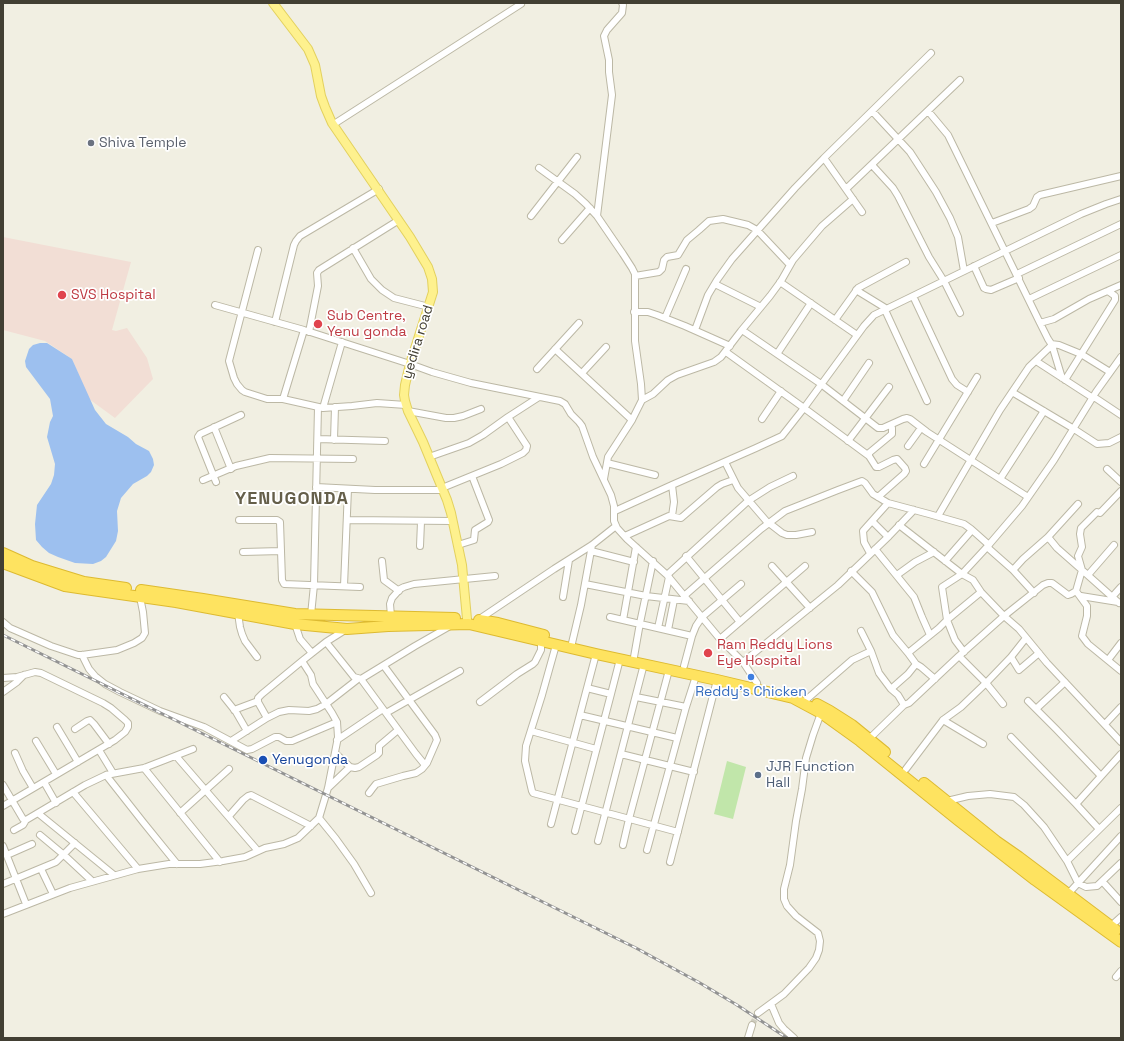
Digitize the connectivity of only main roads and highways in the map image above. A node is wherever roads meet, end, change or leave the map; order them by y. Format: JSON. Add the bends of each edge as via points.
{"nodes":[{"id":1,"x":273,"y":3,"type":"edge"},
{"id":2,"x":3,"y":553,"type":"edge"},
{"id":3,"x":3,"y":563,"type":"edge"},
{"id":4,"x":467,"y":619,"type":"junction"},
{"id":5,"x":1121,"y":934,"type":"edge"},
{"id":6,"x":1121,"y":942,"type":"edge"}],
"edges":[{"from":1,"to":4,"type":"main road","name":"yedira road","via":[[308,49],[317,71],[325,108],[334,124],[420,251],[432,279],[433,292],[410,364],[404,395],[407,408],[451,513],[462,565]]},
{"from":2,"to":4,"type":"highway","via":[[32,566],[84,582],[204,598],[295,614]]},
{"from":3,"to":6,"type":"highway","via":[[65,586],[176,602],[295,624],[347,629],[469,624],[793,698],[821,713],[860,741],[1035,880]]},
{"from":4,"to":5,"type":"highway","via":[[498,623],[572,643],[772,687],[830,710],[996,841]]}]}
